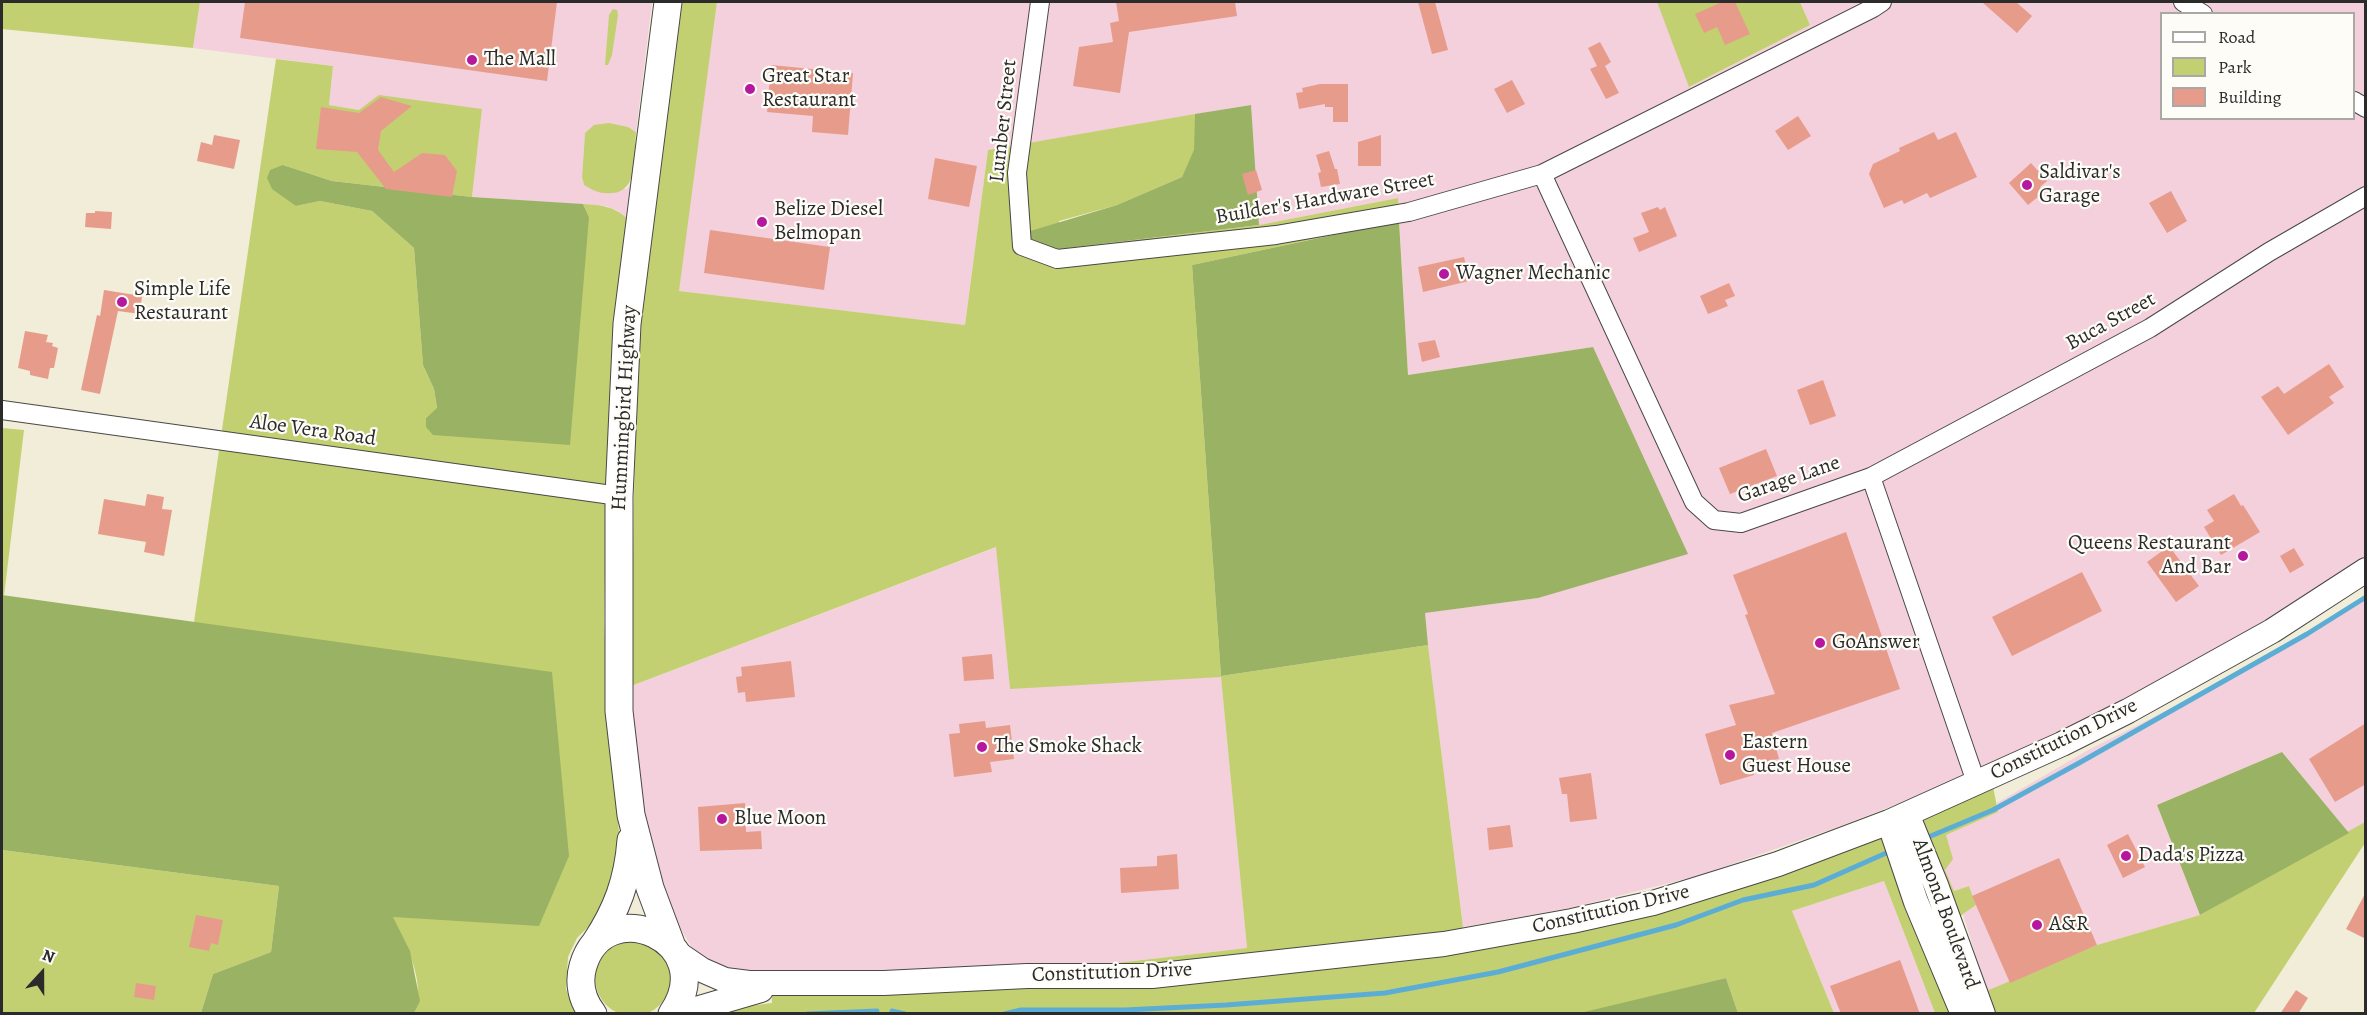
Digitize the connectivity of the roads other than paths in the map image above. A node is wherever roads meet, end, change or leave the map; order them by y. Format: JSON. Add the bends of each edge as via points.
{"nodes":[{"id":1,"x":668,"y":2,"type":"edge"},
{"id":2,"x":1040,"y":2,"type":"edge"},
{"id":3,"x":1882,"y":2,"type":"edge"},
{"id":4,"x":2182,"y":2,"type":"edge"},
{"id":5,"x":2200,"y":12,"type":"edge"},
{"id":6,"x":1542,"y":174,"type":"junction"},
{"id":7,"x":2366,"y":196,"type":"edge"},
{"id":8,"x":1022,"y":246,"type":"joint"},
{"id":9,"x":2,"y":410,"type":"edge"},
{"id":10,"x":1871,"y":477,"type":"junction"},
{"id":11,"x":619,"y":496,"type":"junction"},
{"id":12,"x":2366,"y":570,"type":"edge"},
{"id":13,"x":1976,"y":782,"type":"junction"},
{"id":14,"x":631,"y":815,"type":"junction"},
{"id":15,"x":1898,"y":818,"type":"junction"},
{"id":16,"x":595,"y":943,"type":"junction"},
{"id":17,"x":674,"y":948,"type":"junction"},
{"id":18,"x":784,"y":984,"type":"junction"},
{"id":19,"x":590,"y":1011,"type":"edge"},
{"id":20,"x":672,"y":1014,"type":"edge"},
{"id":21,"x":679,"y":1014,"type":"edge"},
{"id":22,"x":1963,"y":1014,"type":"edge"},
{"id":23,"x":1983,"y":1014,"type":"edge"}],
"edges":[{"from":1,"to":11,"type":"main road","name":"Hummingbird Highway","via":[[627,324]]},
{"from":2,"to":8,"type":"street","name":"Lumber Street","via":[[1017,173]]},
{"from":3,"to":6,"type":"street","name":"Builder's Hardware Street"},
{"from":4,"to":5,"type":"street"},
{"from":6,"to":8,"type":"street","name":"Builder's Hardware Street","via":[[1409,212],[1276,235],[1057,259]]},
{"from":6,"to":10,"type":"street","name":"Garage Lane","via":[[1694,501],[1714,520],[1741,522]]},
{"from":7,"to":10,"type":"street","name":"Buca Street","via":[[2150,328]]},
{"from":9,"to":11,"type":"street","name":"Aloe Vera Road"},
{"from":10,"to":13,"type":"street","name":"Garage Lane"},
{"from":11,"to":14,"type":"main road","name":"Hummingbird Highway","via":[[619,711]]},
{"from":12,"to":13,"type":"main road","name":"Constitution Drive","via":[[2272,631],[2128,711]]},
{"from":13,"to":15,"type":"main road","name":"Constitution Drive"},
{"from":14,"to":16,"type":"main road","name":"Hummingbird Highway","via":[[626,879],[611,919]]},
{"from":14,"to":17,"type":"main road","name":"Hummingbird Highway","via":[[650,888]]},
{"from":15,"to":18,"type":"main road","name":"Constitution Drive","via":[[1778,864],[1653,903],[1444,944],[1152,976]]},
{"from":15,"to":22,"type":"main road","name":"Almond Boulevard","via":[[1916,902]]},
{"from":15,"to":23,"type":"main road","name":"Almond Boulevard","via":[[1936,885]]},
{"from":16,"to":17,"type":"main road","via":[[625,928],[641,929],[657,934]]},
{"from":16,"to":19,"type":"main road","name":"Hummingbird Highway","via":[[580,973],[581,990]]},
{"from":17,"to":18,"type":"main road","name":"Constitution Drive","via":[[702,970],[725,980]]},
{"from":17,"to":20,"type":"main road","name":"Hummingbird Highway","via":[[684,969],[684,986],[680,1003]]},
{"from":18,"to":21,"type":"main road","name":"Constitution Drive"}]}
